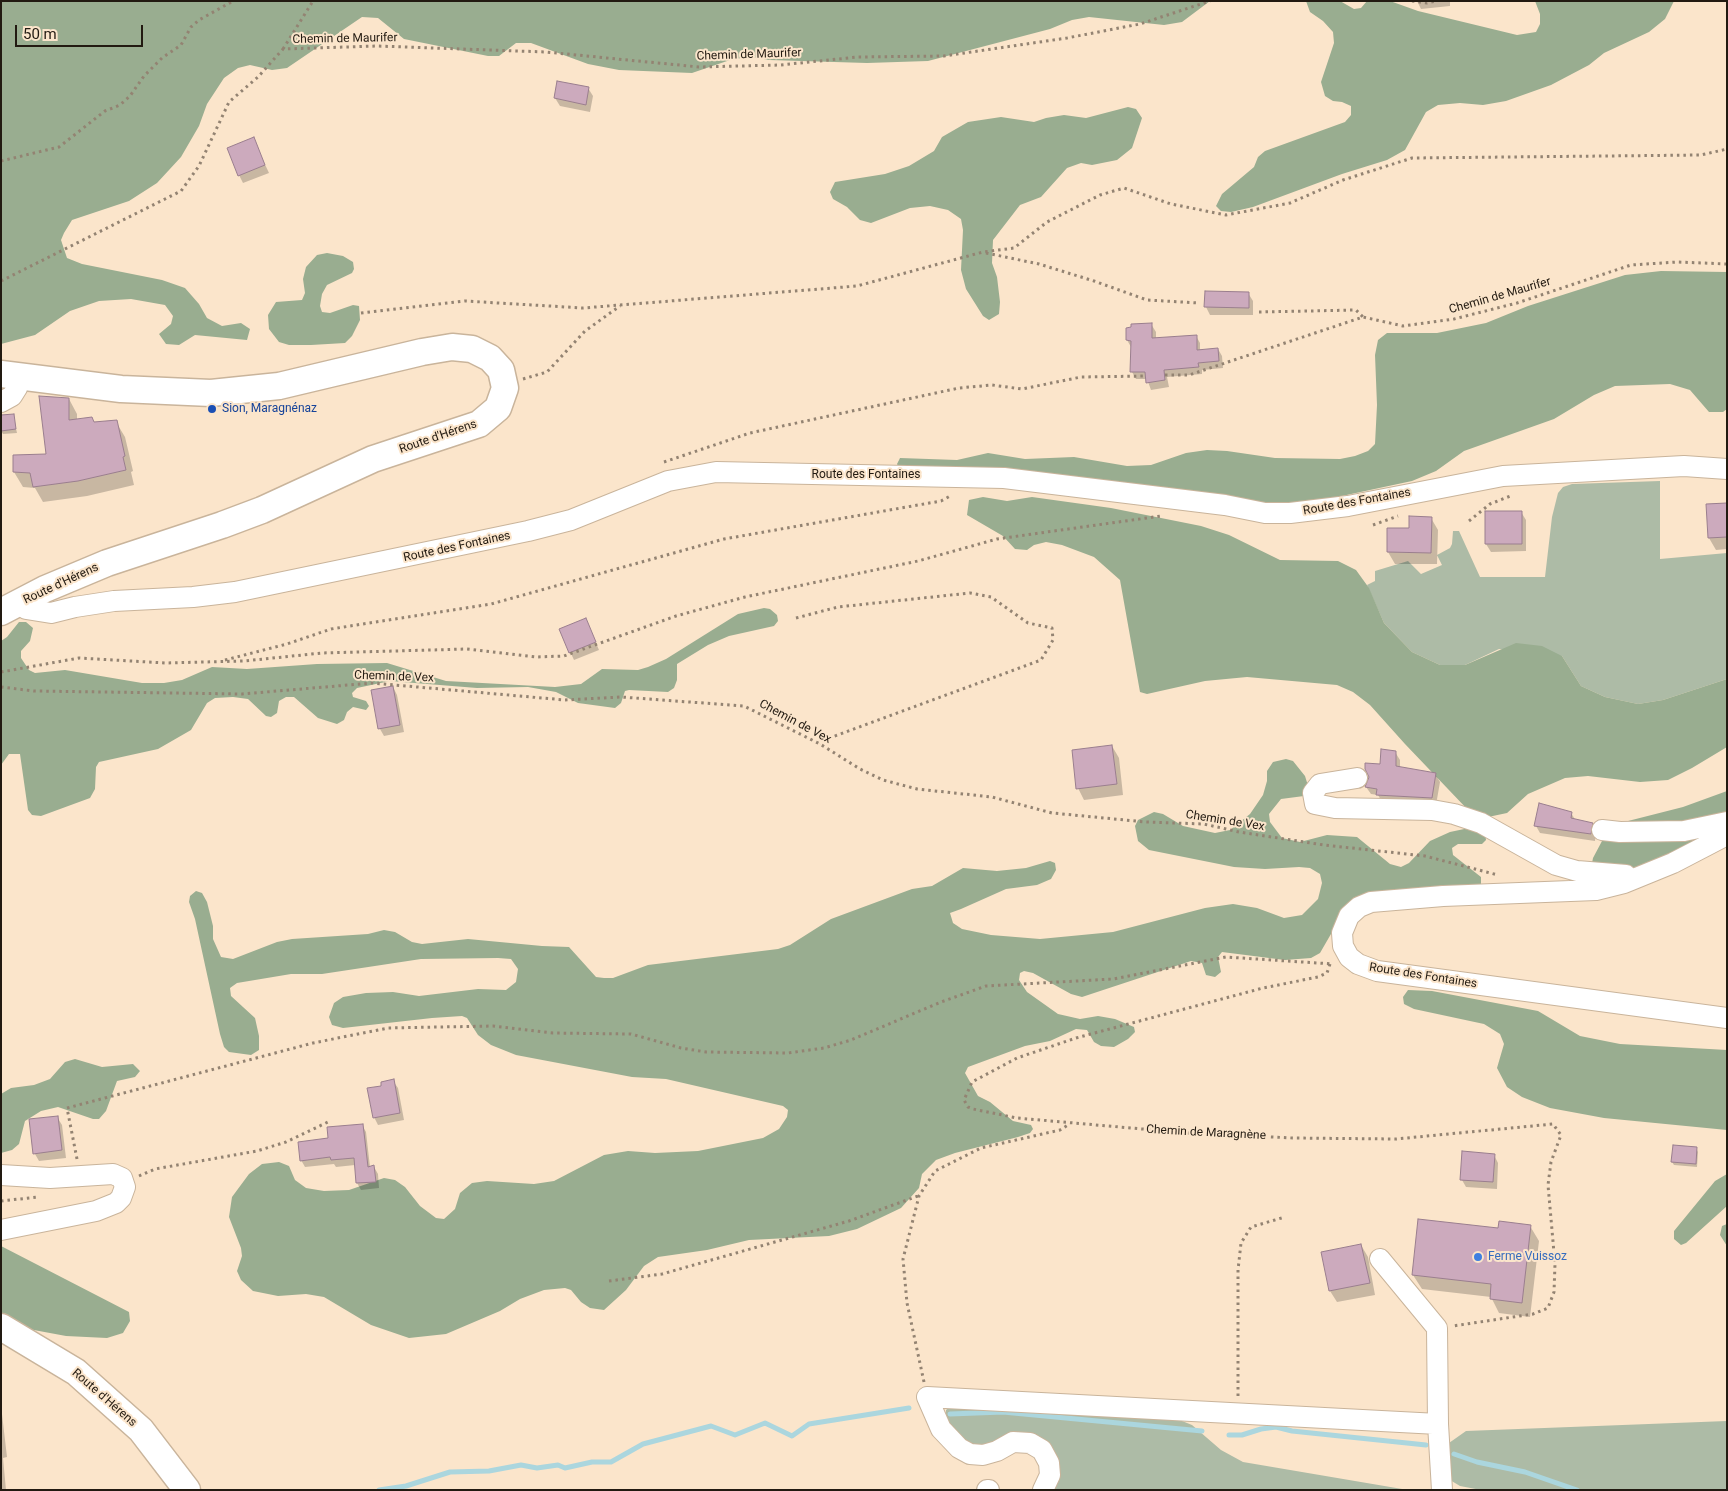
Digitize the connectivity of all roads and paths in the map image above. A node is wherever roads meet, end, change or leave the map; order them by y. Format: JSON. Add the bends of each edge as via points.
{"nodes":[{"id":1,"x":234,"y":1,"type":"edge"},
{"id":2,"x":314,"y":1,"type":"edge"},
{"id":3,"x":1210,"y":1,"type":"edge"},
{"id":4,"x":1412,"y":1,"type":"edge"},
{"id":5,"x":1436,"y":1,"type":"edge"},
{"id":6,"x":282,"y":49,"type":"junction"},
{"id":7,"x":1727,"y":149,"type":"edge"},
{"id":8,"x":1,"y":161,"type":"edge"},
{"id":9,"x":982,"y":252,"type":"junction"},
{"id":10,"x":1727,"y":264,"type":"edge"},
{"id":11,"x":1,"y":281,"type":"edge"},
{"id":12,"x":1199,"y":303,"type":"dead end"},
{"id":13,"x":622,"y":305,"type":"junction"},
{"id":14,"x":1259,"y":312,"type":"dead end"},
{"id":15,"x":361,"y":313,"type":"dead end"},
{"id":16,"x":1363,"y":317,"type":"junction"},
{"id":17,"x":10,"y":375,"type":"edge"},
{"id":18,"x":1165,"y":375,"type":"dead end"},
{"id":19,"x":1146,"y":376,"type":"dead end"},
{"id":20,"x":505,"y":383,"type":"junction"},
{"id":21,"x":1,"y":402,"type":"edge"},
{"id":22,"x":661,"y":463,"type":"dead end"},
{"id":23,"x":1727,"y":470,"type":"edge"},
{"id":24,"x":956,"y":493,"type":"dead end"},
{"id":25,"x":1162,"y":516,"type":"dead end"},
{"id":26,"x":10,"y":608,"type":"edge"},
{"id":27,"x":796,"y":618,"type":"dead end"},
{"id":28,"x":218,"y":662,"type":"junction"},
{"id":29,"x":1,"y":672,"type":"edge"},
{"id":30,"x":1,"y":687,"type":"edge"},
{"id":31,"x":820,"y":744,"type":"junction"},
{"id":32,"x":1357,"y":778,"type":"dead end"},
{"id":33,"x":1727,"y":822,"type":"edge"},
{"id":34,"x":1602,"y":830,"type":"dead end"},
{"id":35,"x":1727,"y":835,"type":"edge"},
{"id":36,"x":1506,"y":877,"type":"dead end"},
{"id":37,"x":1631,"y":880,"type":"junction"},
{"id":38,"x":1349,"y":957,"type":"junction"},
{"id":39,"x":1330,"y":964,"type":"junction"},
{"id":40,"x":1727,"y":1018,"type":"edge"},
{"id":41,"x":328,"y":1122,"type":"dead end"},
{"id":42,"x":1068,"y":1124,"type":"junction"},
{"id":43,"x":78,"y":1159,"type":"dead end"},
{"id":44,"x":1,"y":1175,"type":"edge"},
{"id":45,"x":124,"y":1182,"type":"junction"},
{"id":46,"x":919,"y":1196,"type":"junction"},
{"id":47,"x":1285,"y":1217,"type":"dead end"},
{"id":48,"x":1,"y":1230,"type":"edge"},
{"id":49,"x":1380,"y":1259,"type":"dead end"},
{"id":50,"x":609,"y":1281,"type":"dead end"},
{"id":51,"x":1,"y":1328,"type":"edge"},
{"id":52,"x":1437,"y":1328,"type":"junction"},
{"id":53,"x":927,"y":1397,"type":"junction"},
{"id":54,"x":1238,"y":1414,"type":"junction"},
{"id":55,"x":1438,"y":1424,"type":"junction"},
{"id":56,"x":188,"y":1490,"type":"edge"},
{"id":57,"x":1043,"y":1490,"type":"edge"},
{"id":58,"x":1442,"y":1490,"type":"edge"}],
"edges":[{"from":1,"to":8,"type":"path","via":[[199,20],[181,45],[162,58],[130,96],[59,147]]},
{"from":2,"to":6,"type":"path","name":"Chemin de Maurifer"},
{"from":3,"to":6,"type":"path","name":"Chemin de Maurifer","via":[[1140,24],[1067,38],[944,56],[858,57],[780,65],[699,66],[546,52],[377,46]]},
{"from":4,"to":5,"type":"path"},
{"from":6,"to":11,"type":"path","name":"Chemin de Maurifer","via":[[258,77],[229,102],[199,166],[181,191]]},
{"from":7,"to":9,"type":"path","via":[[1701,155],[1412,158],[1343,180],[1290,203],[1226,216],[1171,204],[1124,188],[1100,195],[1047,222],[1014,248]]},
{"from":9,"to":12,"type":"path","via":[[1039,264],[1146,300]]},
{"from":9,"to":13,"type":"path","via":[[857,286]]},
{"from":10,"to":16,"type":"path","name":"Chemin de Maurifer","via":[[1678,262],[1631,265],[1517,303],[1454,319],[1404,326]]},
{"from":13,"to":15,"type":"path","via":[[583,308],[465,301]]},
{"from":13,"to":20,"type":"path","via":[[585,331],[547,372]]},
{"from":14,"to":16,"type":"path","name":"Chemin de Maurifer","via":[[1356,310]]},
{"from":16,"to":18,"type":"path","via":[[1188,375]]},
{"from":17,"to":20,"type":"main road","via":[[121,389],[217,393],[298,382],[452,347],[472,350],[490,358],[499,366]]},
{"from":17,"to":21,"type":"street","via":[[17,388],[12,396]]},
{"from":19,"to":22,"type":"path","via":[[1081,377],[1022,389],[992,385],[959,388],[750,433]]},
{"from":20,"to":26,"type":"main road","name":"Route d'Hérens","via":[[498,408],[479,424],[366,462],[262,510],[107,563],[51,586]]},
{"from":23,"to":26,"type":"street","name":"Route des Fontaines","via":[[1684,466],[1504,476],[1348,506],[1290,513],[995,477],[716,472],[668,480],[571,520],[528,532],[235,592],[114,601],[51,613]]},
{"from":24,"to":28,"type":"path","via":[[941,501],[724,539],[491,604],[331,629]]},
{"from":25,"to":28,"type":"path","via":[[997,540],[744,597],[676,616],[564,656],[536,657],[467,649],[322,653]]},
{"from":27,"to":31,"type":"path","via":[[838,607],[970,592],[992,597],[1028,623],[1052,628],[1053,640],[1041,660]]},
{"from":28,"to":29,"type":"path","via":[[166,664],[79,658]]},
{"from":30,"to":31,"type":"path","name":"Chemin de Vex","via":[[34,691],[232,694],[372,683],[566,700],[664,699],[744,706]]},
{"from":31,"to":36,"type":"path","name":"Chemin de Vex","via":[[883,780],[917,789],[992,797],[1052,813],[1204,824],[1324,845],[1425,856]]},
{"from":32,"to":37,"type":"street","via":[[1320,784],[1313,793],[1315,804],[1335,808],[1432,810],[1454,814],[1480,823],[1556,865],[1577,871],[1623,874]]},
{"from":33,"to":34,"type":"street","via":[[1684,831]]},
{"from":35,"to":37,"type":"street"},
{"from":37,"to":38,"type":"street","via":[[1577,892],[1458,895],[1371,902],[1353,911],[1346,922],[1342,940]]},
{"from":38,"to":39,"type":"path"},
{"from":38,"to":40,"type":"street","name":"Route des Fontaines","via":[[1367,968],[1389,973]]},
{"from":39,"to":42,"type":"path","name":"Chemin de Maragnène","via":[[1327,973],[1318,977],[1254,990],[1076,1038],[1016,1058],[972,1082],[964,1096],[968,1107],[973,1109]]},
{"from":39,"to":43,"type":"path","via":[[1226,957],[1114,979],[986,986],[851,1040],[788,1053],[706,1052],[631,1034],[553,1033],[484,1026],[388,1028],[313,1043],[67,1108]]},
{"from":41,"to":45,"type":"path","via":[[286,1142],[257,1151],[155,1169]]},
{"from":42,"to":46,"type":"path","via":[[1060,1130],[981,1148],[934,1170]]},
{"from":42,"to":52,"type":"path","name":"Chemin de Maragnène","via":[[1293,1138],[1396,1139],[1553,1124],[1561,1135],[1551,1162],[1548,1185],[1555,1264],[1554,1292],[1548,1308],[1533,1314]]},
{"from":44,"to":45,"type":"street","via":[[50,1178],[113,1174]]},
{"from":45,"to":48,"type":"street","via":[[121,1198],[96,1211]]},
{"from":46,"to":50,"type":"path","via":[[849,1221],[662,1274]]},
{"from":46,"to":53,"type":"path","via":[[904,1259],[907,1303]]},
{"from":47,"to":54,"type":"path","via":[[1252,1227],[1241,1243],[1238,1270]]},
{"from":49,"to":52,"type":"street"},
{"from":51,"to":56,"type":"main road","name":"Route d'Hérens","via":[[76,1372],[141,1430]]},
{"from":52,"to":55,"type":"street"},
{"from":53,"to":54,"type":"street"},
{"from":53,"to":57,"type":"street","via":[[941,1429],[959,1448],[970,1454],[983,1455],[1013,1442],[1030,1444],[1042,1450],[1049,1463],[1050,1475]]},
{"from":54,"to":55,"type":"street"},
{"from":55,"to":58,"type":"street"}]}
